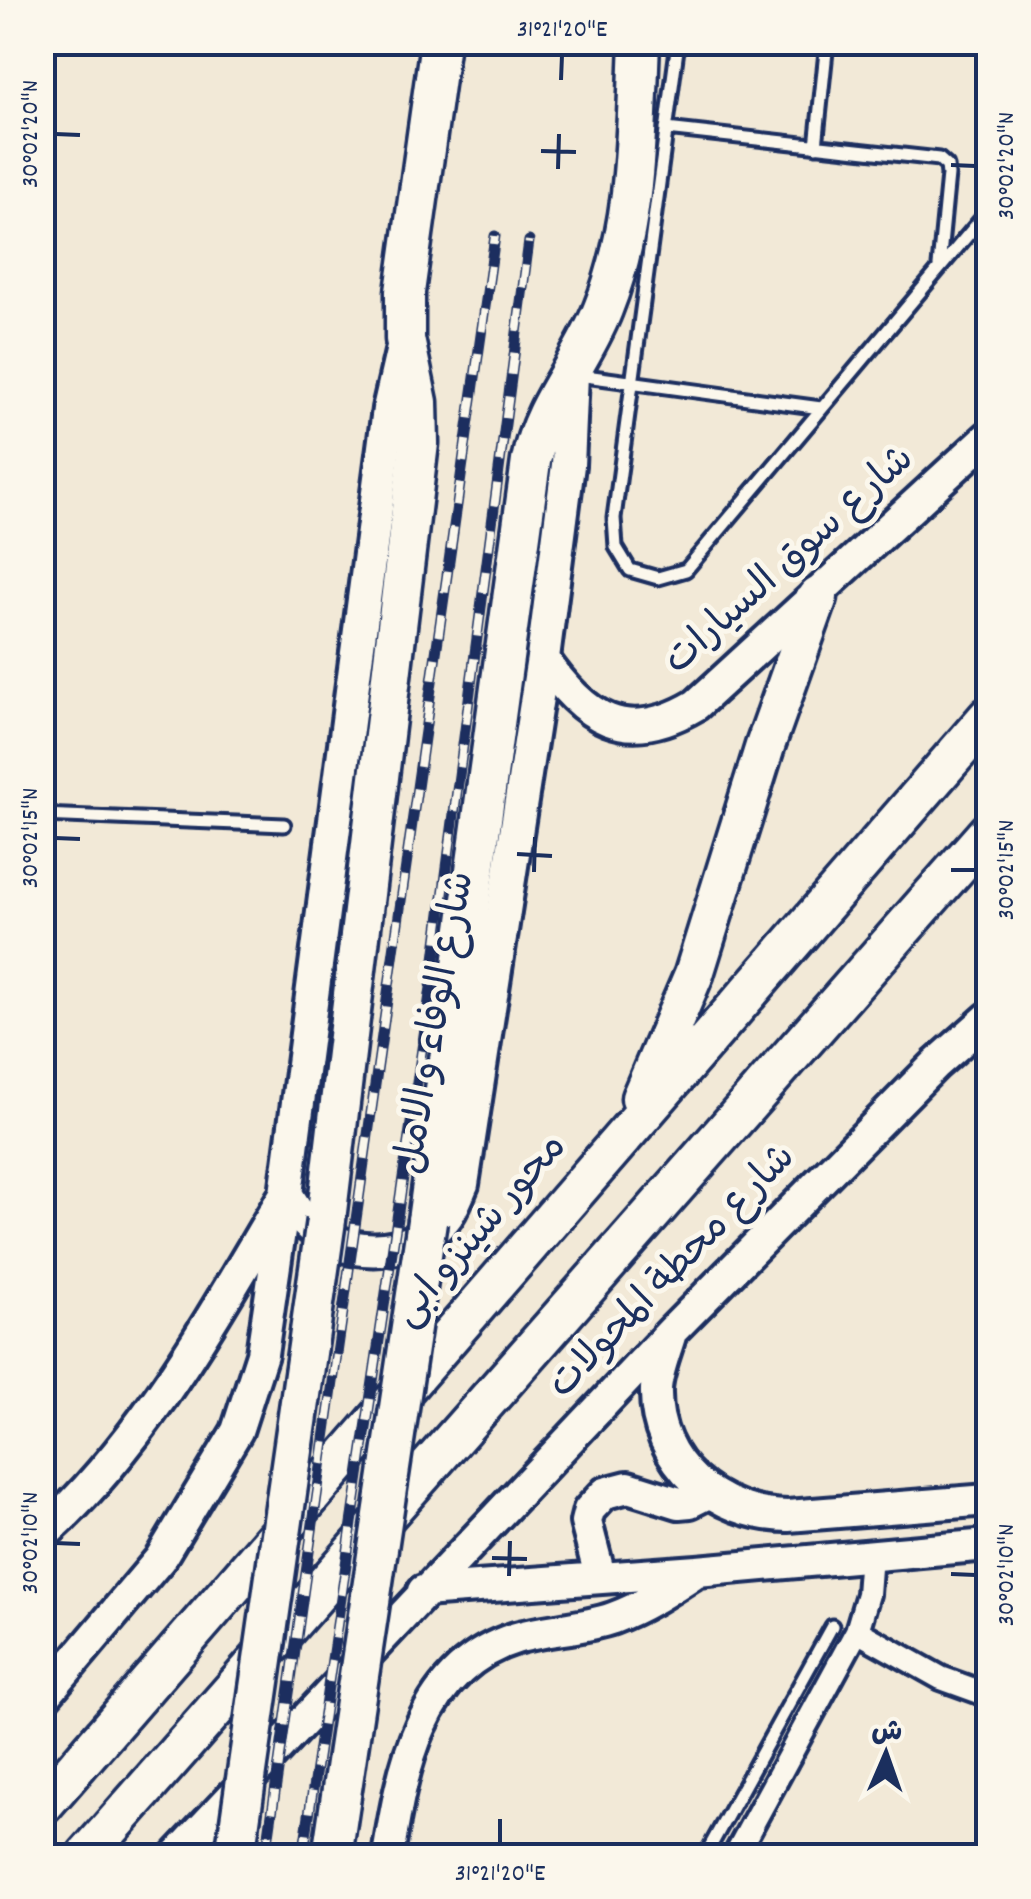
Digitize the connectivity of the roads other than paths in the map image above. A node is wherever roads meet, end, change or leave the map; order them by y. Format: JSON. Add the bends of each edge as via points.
{"nodes":[{"id":1,"x":440,"y":42,"type":"edge"},
{"id":2,"x":640,"y":42,"type":"edge"},
{"id":3,"x":678,"y":42,"type":"edge"},
{"id":4,"x":827,"y":42,"type":"edge"},
{"id":5,"x":666,"y":129,"type":"junction"},
{"id":6,"x":816,"y":146,"type":"junction"},
{"id":7,"x":988,"y":211,"type":"edge"},
{"id":8,"x":939,"y":266,"type":"junction"},
{"id":9,"x":406,"y":338,"type":"junction"},
{"id":10,"x":572,"y":374,"type":"junction"},
{"id":11,"x":632,"y":384,"type":"junction"},
{"id":12,"x":821,"y":408,"type":"junction"},
{"id":13,"x":988,"y":437,"type":"edge"},
{"id":14,"x":818,"y":596,"type":"junction"},
{"id":15,"x":542,"y":658,"type":"junction"},
{"id":16,"x":988,"y":717,"type":"edge"},
{"id":17,"x":42,"y":815,"type":"edge"},
{"id":18,"x":284,"y":826,"type":"dead end"},
{"id":19,"x":988,"y":832,"type":"edge"},
{"id":20,"x":988,"y":1018,"type":"edge"},
{"id":21,"x":617,"y":1146,"type":"junction"},
{"id":22,"x":286,"y":1194,"type":"junction"},
{"id":23,"x":671,"y":1332,"type":"junction"},
{"id":24,"x":708,"y":1493,"type":"junction"},
{"id":25,"x":988,"y":1500,"type":"edge"},
{"id":26,"x":42,"y":1535,"type":"edge"},
{"id":27,"x":988,"y":1545,"type":"edge"},
{"id":28,"x":871,"y":1555,"type":"junction"},
{"id":29,"x":697,"y":1571,"type":"junction"},
{"id":30,"x":600,"y":1576,"type":"junction"},
{"id":31,"x":424,"y":1591,"type":"junction"},
{"id":32,"x":832,"y":1626,"type":"dead end"},
{"id":33,"x":857,"y":1631,"type":"junction"},
{"id":34,"x":988,"y":1695,"type":"edge"},
{"id":35,"x":42,"y":1699,"type":"edge"},
{"id":36,"x":772,"y":1733,"type":"junction"},
{"id":37,"x":794,"y":1748,"type":"junction"},
{"id":38,"x":42,"y":1806,"type":"edge"},
{"id":39,"x":86,"y":1856,"type":"edge"},
{"id":40,"x":176,"y":1856,"type":"edge"},
{"id":41,"x":235,"y":1856,"type":"edge"},
{"id":42,"x":332,"y":1856,"type":"edge"},
{"id":43,"x":388,"y":1856,"type":"edge"},
{"id":44,"x":705,"y":1856,"type":"edge"},
{"id":45,"x":736,"y":1856,"type":"edge"}],
"edges":[{"from":1,"to":9,"type":"main road","via":[[405,292]]},
{"from":2,"to":10,"type":"main road","name":"شارع الوفاء و الامل","via":[[625,231],[605,305]]},
{"from":3,"to":5,"type":"lane"},
{"from":4,"to":6,"type":"lane"},
{"from":5,"to":6,"type":"lane"},
{"from":5,"to":11,"type":"lane"},
{"from":6,"to":8,"type":"lane","via":[[947,166]]},
{"from":7,"to":8,"type":"lane"},
{"from":8,"to":12,"type":"lane"},
{"from":9,"to":22,"type":"main road","via":[[392,392]]},
{"from":9,"to":41,"type":"main road","bridge":true,"via":[[419,442],[326,1220]]},
{"from":10,"to":11,"type":"lane"},
{"from":10,"to":15,"type":"main road","name":"شارع الوفاء و الامل","via":[[571,432]]},
{"from":10,"to":42,"type":"main road","bridge":true,"via":[[544,414],[531,461]]},
{"from":11,"to":12,"type":"lane"},
{"from":11,"to":12,"type":"lane","via":[[616,547],[630,570],[658,578],[686,570]]},
{"from":13,"to":14,"type":"street","name":"شارع سوق السيارات"},
{"from":14,"to":15,"type":"street","name":"شارع سوق السيارات","via":[[696,705],[660,722],[600,717],[566,692]]},
{"from":14,"to":21,"type":"main road","via":[[694,974]]},
{"from":15,"to":22,"type":"main road","name":"شارع الوفاء و الامل","via":[[462,1184],[444,1218],[413,1242],[375,1251],[337,1244],[305,1222]]},
{"from":16,"to":21,"type":"main road","name":"محور شينزو ابى"},
{"from":17,"to":18,"type":"lane"},
{"from":19,"to":39,"type":"main road"},
{"from":20,"to":23,"type":"street","name":"شارع محطة المحولات"},
{"from":21,"to":38,"type":"main road","name":"محور شينزو ابى"},
{"from":22,"to":26,"type":"main road","via":[[144,1422]]},
{"from":22,"to":35,"type":"street","via":[[262,1354],[238,1431],[160,1559]]},
{"from":23,"to":24,"type":"street","via":[[656,1383],[660,1425],[678,1463]]},
{"from":23,"to":31,"type":"street","name":"شارع محطة المحولات"},
{"from":24,"to":25,"type":"street","via":[[766,1516]]},
{"from":24,"to":30,"type":"street","via":[[679,1503],[628,1487],[605,1492],[586,1522]]},
{"from":27,"to":28,"type":"street"},
{"from":28,"to":29,"type":"street"},
{"from":28,"to":33,"type":"street"},
{"from":29,"to":30,"type":"street"},
{"from":29,"to":43,"type":"street","via":[[613,1618],[516,1638],[477,1655],[443,1686],[418,1725],[404,1768]]},
{"from":30,"to":31,"type":"street"},
{"from":31,"to":40,"type":"street","name":"شارع محطة المحولات"},
{"from":32,"to":36,"type":"lane"},
{"from":33,"to":34,"type":"street","via":[[941,1678]]},
{"from":33,"to":37,"type":"street"},
{"from":36,"to":37,"type":"lane"},
{"from":36,"to":44,"type":"lane"},
{"from":37,"to":45,"type":"street"}]}
